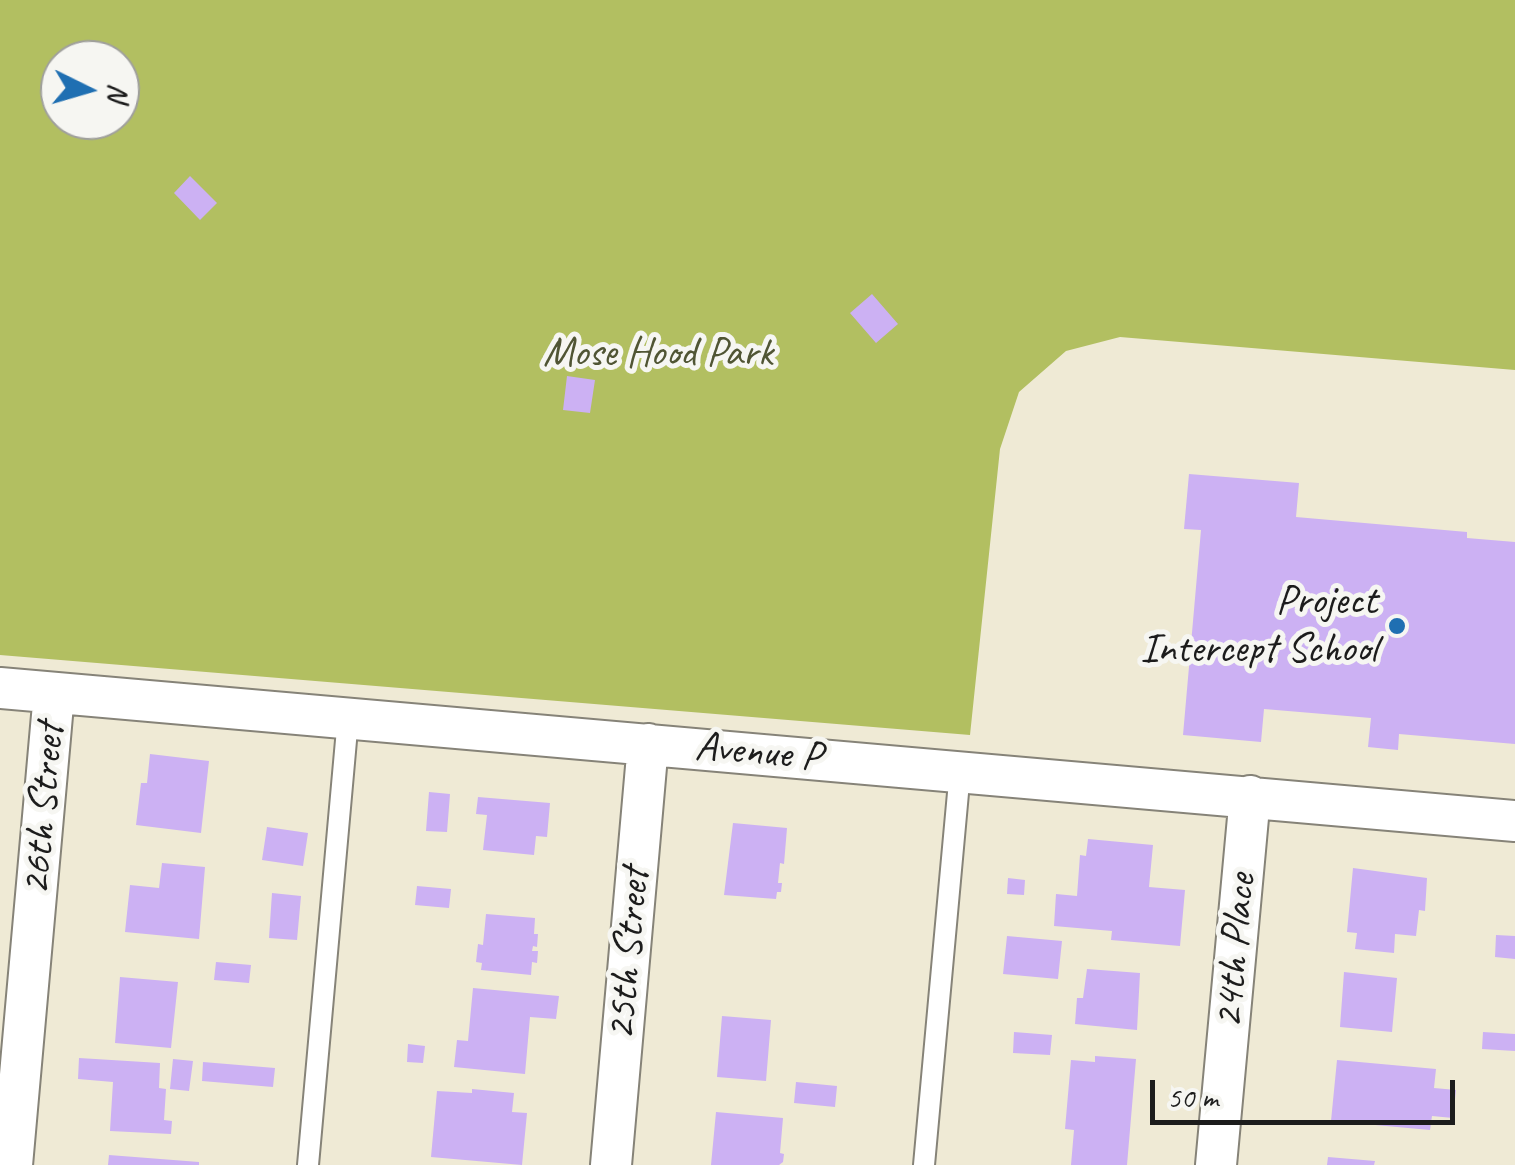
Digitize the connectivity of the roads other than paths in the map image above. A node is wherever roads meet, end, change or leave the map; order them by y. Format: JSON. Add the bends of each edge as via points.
{"nodes":[{"id":1,"x":0,"y":688,"type":"edge"},
{"id":2,"x":54,"y":693,"type":"junction"},
{"id":3,"x":348,"y":718,"type":"junction"},
{"id":4,"x":648,"y":744,"type":"junction"},
{"id":5,"x":960,"y":771,"type":"junction"},
{"id":6,"x":1250,"y":796,"type":"junction"},
{"id":7,"x":1515,"y":822,"type":"edge"},
{"id":8,"x":12,"y":1165,"type":"edge"},
{"id":9,"x":308,"y":1165,"type":"edge"},
{"id":10,"x":611,"y":1165,"type":"edge"},
{"id":11,"x":924,"y":1165,"type":"edge"},
{"id":12,"x":1216,"y":1165,"type":"edge"}],
"edges":[{"from":1,"to":2,"type":"street","name":"Avenue P"},
{"from":2,"to":3,"type":"street","name":"Avenue P"},
{"from":2,"to":8,"type":"street","name":"26th Street"},
{"from":3,"to":4,"type":"street","name":"Avenue P"},
{"from":3,"to":9,"type":"lane"},
{"from":4,"to":5,"type":"street","name":"Avenue P"},
{"from":4,"to":10,"type":"street","name":"25th Street"},
{"from":5,"to":6,"type":"street","name":"Avenue P"},
{"from":5,"to":11,"type":"lane"},
{"from":6,"to":7,"type":"street","name":"Avenue P"},
{"from":6,"to":12,"type":"street","name":"24th Place"}]}
